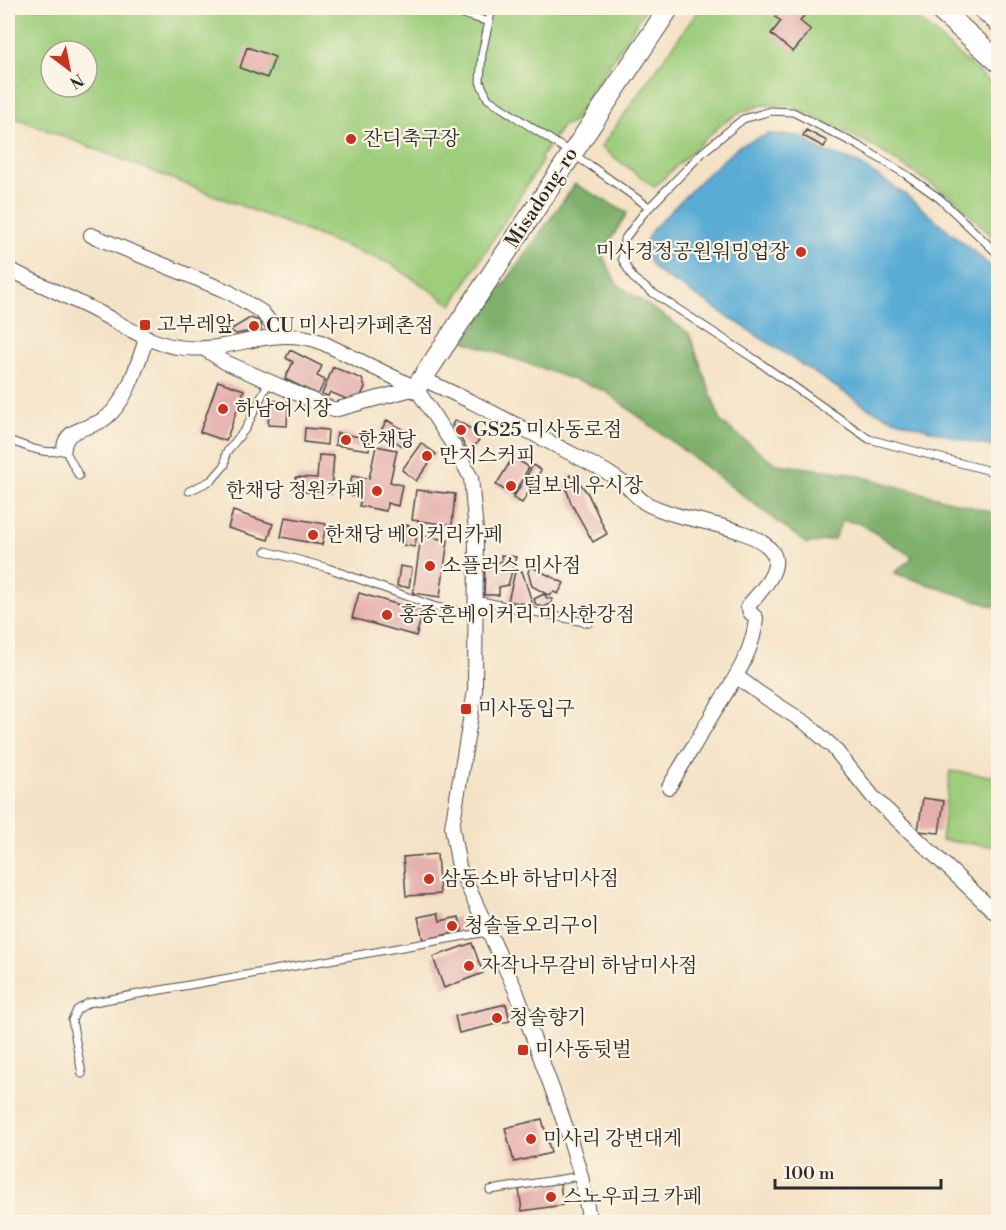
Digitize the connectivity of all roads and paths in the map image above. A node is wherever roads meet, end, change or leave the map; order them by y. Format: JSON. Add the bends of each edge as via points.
{"nodes":[{"id":1,"x":443,"y":8,"type":"edge"},
{"id":2,"x":492,"y":8,"type":"edge"},
{"id":3,"x":669,"y":8,"type":"edge"},
{"id":4,"x":938,"y":8,"type":"edge"},
{"id":5,"x":960,"y":8,"type":"edge"},
{"id":6,"x":983,"y":8,"type":"edge"},
{"id":7,"x":999,"y":21,"type":"edge"},
{"id":8,"x":489,"y":22,"type":"junction"},
{"id":9,"x":999,"y":43,"type":"edge"},
{"id":10,"x":999,"y":61,"type":"edge"},
{"id":11,"x":571,"y":153,"type":"junction"},
{"id":12,"x":649,"y":207,"type":"junction"},
{"id":13,"x":91,"y":235,"type":"dead end"},
{"id":14,"x":999,"y":254,"type":"edge"},
{"id":15,"x":11,"y":270,"type":"edge"},
{"id":16,"x":8,"y":285,"type":"edge"},
{"id":17,"x":280,"y":335,"type":"junction"},
{"id":18,"x":147,"y":337,"type":"junction"},
{"id":19,"x":203,"y":348,"type":"junction"},
{"id":20,"x":269,"y":381,"type":"junction"},
{"id":21,"x":420,"y":384,"type":"junction"},
{"id":22,"x":8,"y":440,"type":"edge"},
{"id":23,"x":64,"y":448,"type":"junction"},
{"id":24,"x":999,"y":473,"type":"edge"},
{"id":25,"x":78,"y":476,"type":"dead end"},
{"id":26,"x":189,"y":491,"type":"dead end"},
{"id":27,"x":266,"y":551,"type":"dead end"},
{"id":28,"x":476,"y":607,"type":"junction"},
{"id":29,"x":589,"y":623,"type":"dead end"},
{"id":30,"x":736,"y":676,"type":"junction"},
{"id":31,"x":669,"y":787,"type":"dead end"},
{"id":32,"x":999,"y":915,"type":"edge"},
{"id":33,"x":487,"y":932,"type":"junction"},
{"id":34,"x":82,"y":1074,"type":"dead end"},
{"id":35,"x":581,"y":1176,"type":"junction"},
{"id":36,"x":490,"y":1190,"type":"dead end"},
{"id":37,"x":590,"y":1222,"type":"edge"}],
"edges":[{"from":1,"to":8,"type":"lane"},
{"from":2,"to":8,"type":"lane"},
{"from":3,"to":11,"type":"street","name":"Misadong-ro"},
{"from":4,"to":10,"type":"main road"},
{"from":5,"to":9,"type":"main road"},
{"from":6,"to":7,"type":"main road"},
{"from":8,"to":11,"type":"lane","via":[[480,82],[488,99]]},
{"from":11,"to":12,"type":"lane"},
{"from":11,"to":21,"type":"street","name":"Misadong-ro"},
{"from":12,"to":14,"type":"lane","via":[[703,152],[743,119],[771,111],[793,112],[859,146],[939,198]]},
{"from":12,"to":24,"type":"lane","via":[[624,240],[622,259],[633,278],[869,439]]},
{"from":13,"to":17,"type":"street","via":[[229,292],[262,312]]},
{"from":15,"to":16,"type":"street"},
{"from":15,"to":18,"type":"street"},
{"from":17,"to":19,"type":"street"},
{"from":17,"to":21,"type":"street","via":[[305,336]]},
{"from":18,"to":19,"type":"street","via":[[177,347]]},
{"from":18,"to":23,"type":"street","via":[[122,400],[97,425],[69,434]]},
{"from":19,"to":20,"type":"street"},
{"from":20,"to":21,"type":"street","via":[[334,410]]},
{"from":20,"to":26,"type":"lane","via":[[246,428],[226,453],[225,465],[212,480]]},
{"from":21,"to":28,"type":"street","via":[[471,478]]},
{"from":21,"to":30,"type":"street","via":[[472,402],[605,471],[645,503],[733,530],[769,547],[775,566],[748,606],[756,622]]},
{"from":22,"to":23,"type":"lane","via":[[51,453]]},
{"from":23,"to":25,"type":"lane"},
{"from":27,"to":28,"type":"lane","via":[[328,568],[436,607]]},
{"from":28,"to":29,"type":"lane"},
{"from":28,"to":33,"type":"street","via":[[475,691],[452,826],[459,867]]},
{"from":30,"to":31,"type":"street"},
{"from":30,"to":32,"type":"street","via":[[807,724],[833,747],[873,797]]},
{"from":33,"to":34,"type":"lane","via":[[88,1003],[77,1010],[72,1020]]},
{"from":33,"to":35,"type":"street","via":[[516,991]]},
{"from":35,"to":36,"type":"lane"},
{"from":35,"to":37,"type":"street"}]}
